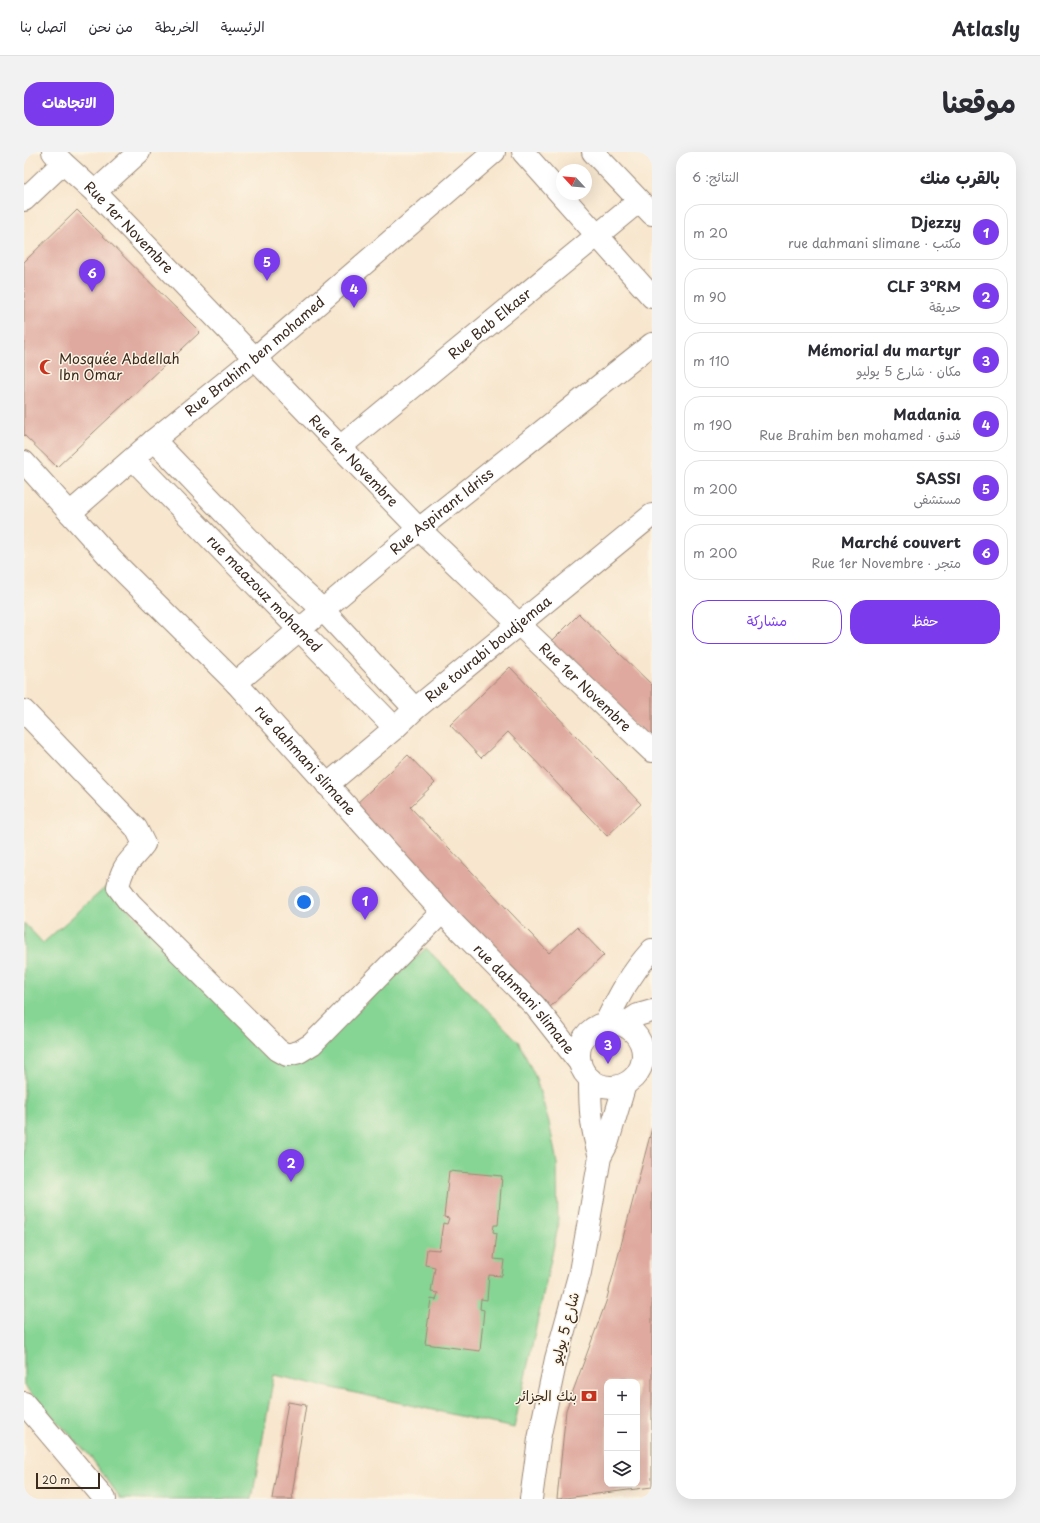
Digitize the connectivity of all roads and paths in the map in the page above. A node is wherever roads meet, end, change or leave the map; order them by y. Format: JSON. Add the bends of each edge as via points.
{"nodes":[{"id":1,"x":139,"y":152,"type":"edge"},
{"id":2,"x":494,"y":152,"type":"edge"},
{"id":3,"x":523,"y":152,"type":"edge"},
{"id":4,"x":593,"y":152,"type":"edge"},
{"id":5,"x":60,"y":156,"type":"edge"},
{"id":6,"x":95,"y":192,"type":"junction"},
{"id":7,"x":24,"y":200,"type":"edge"},
{"id":8,"x":645,"y":208,"type":"edge"},
{"id":9,"x":598,"y":235,"type":"junction"},
{"id":10,"x":652,"y":297,"type":"edge"},
{"id":11,"x":652,"y":344,"type":"edge"},
{"id":12,"x":255,"y":358,"type":"junction"},
{"id":13,"x":154,"y":440,"type":"junction"},
{"id":14,"x":340,"y":447,"type":"junction"},
{"id":15,"x":133,"y":459,"type":"junction"},
{"id":16,"x":24,"y":462,"type":"edge"},
{"id":17,"x":70,"y":513,"type":"junction"},
{"id":18,"x":652,"y":516,"type":"edge"},
{"id":19,"x":419,"y":529,"type":"junction"},
{"id":20,"x":323,"y":610,"type":"junction"},
{"id":21,"x":519,"y":624,"type":"junction"},
{"id":22,"x":300,"y":629,"type":"junction"},
{"id":23,"x":236,"y":684,"type":"junction"},
{"id":24,"x":416,"y":709,"type":"junction"},
{"id":25,"x":24,"y":711,"type":"edge"},
{"id":26,"x":395,"y":728,"type":"junction"},
{"id":27,"x":652,"y":751,"type":"edge"},
{"id":28,"x":327,"y":785,"type":"junction"},
{"id":29,"x":442,"y":912,"type":"junction"},
{"id":30,"x":652,"y":950,"type":"edge"},
{"id":31,"x":652,"y":1011,"type":"edge"},
{"id":32,"x":614,"y":1024,"type":"junction"},
{"id":33,"x":648,"y":1054,"type":"edge"},
{"id":34,"x":585,"y":1071,"type":"junction"},
{"id":35,"x":625,"y":1084,"type":"junction"},
{"id":36,"x":600,"y":1157,"type":"junction"},
{"id":37,"x":24,"y":1403,"type":"edge"},
{"id":38,"x":105,"y":1499,"type":"edge"},
{"id":39,"x":532,"y":1499,"type":"edge"}],
"edges":[{"from":1,"to":6,"type":"street"},
{"from":2,"to":12,"type":"street","name":"Rue Brahim ben mohamed"},
{"from":3,"to":9,"type":"street"},
{"from":4,"to":8,"type":"street"},
{"from":5,"to":6,"type":"street","name":"Rue 1er Novembre"},
{"from":5,"to":7,"type":"street"},
{"from":6,"to":12,"type":"street","name":"Rue 1er Novembre"},
{"from":8,"to":9,"type":"street","name":"Rue Bab Elkasr"},
{"from":9,"to":10,"type":"street"},
{"from":9,"to":14,"type":"street","name":"Rue Bab Elkasr"},
{"from":11,"to":19,"type":"street","name":"Rue Aspirant Idriss"},
{"from":12,"to":13,"type":"street","name":"Rue Brahim ben mohamed"},
{"from":12,"to":14,"type":"street","name":"Rue 1er Novembre"},
{"from":13,"to":15,"type":"street","name":"Rue Brahim ben mohamed"},
{"from":13,"to":20,"type":"street","name":"rue maazouz mohamed","via":[[274,565]]},
{"from":14,"to":19,"type":"street","name":"Rue 1er Novembre"},
{"from":15,"to":17,"type":"street","name":"Rue Brahim ben mohamed"},
{"from":15,"to":22,"type":"street","name":"rue maazouz mohamed"},
{"from":16,"to":17,"type":"street","name":"rue dahmani slimane"},
{"from":17,"to":23,"type":"street","name":"rue dahmani slimane","via":[[113,561]]},
{"from":18,"to":21,"type":"street","name":"Rue tourabi boudjemaa"},
{"from":19,"to":20,"type":"street","name":"Rue Aspirant Idriss"},
{"from":19,"to":21,"type":"street","name":"Rue 1er Novembre"},
{"from":20,"to":22,"type":"street","name":"Rue Aspirant Idriss"},
{"from":20,"to":24,"type":"street","name":"rue maazouz mohamed"},
{"from":21,"to":24,"type":"street","name":"Rue tourabi boudjemaa"},
{"from":21,"to":27,"type":"street","name":"Rue 1er Novembre"},
{"from":22,"to":23,"type":"street","name":"Rue Aspirant Idriss"},
{"from":22,"to":26,"type":"street","name":"rue maazouz mohamed"},
{"from":23,"to":28,"type":"street","name":"rue dahmani slimane"},
{"from":24,"to":26,"type":"street","name":"Rue tourabi boudjemaa"},
{"from":25,"to":29,"type":"street","via":[[136,828],[144,844],[127,863],[118,887],[130,903],[278,1050],[287,1055],[299,1052],[312,1044]]},
{"from":26,"to":28,"type":"street","name":"Rue tourabi boudjemaa"},
{"from":28,"to":29,"type":"street","name":"rue dahmani slimane"},
{"from":29,"to":34,"type":"street","name":"rue dahmani slimane","via":[[535,1006]]},
{"from":30,"to":32,"type":"street","via":[[626,982]]},
{"from":31,"to":32,"type":"street"},
{"from":32,"to":33,"type":"street","via":[[636,1035]]},
{"from":32,"to":34,"type":"street","via":[[590,1031],[584,1038],[580,1050]]},
{"from":33,"to":35,"type":"street","via":[[638,1073]]},
{"from":34,"to":35,"type":"street","via":[[598,1084],[606,1087]]},
{"from":34,"to":36,"type":"street","name":"شارع 5 يوليو","via":[[594,1139]]},
{"from":35,"to":36,"type":"street","name":"شارع 5 يوليو","via":[[607,1144]]},
{"from":36,"to":39,"type":"street","name":"شارع 5 يوليو","via":[[580,1272],[556,1358],[539,1439]]},
{"from":37,"to":38,"type":"street"}]}
